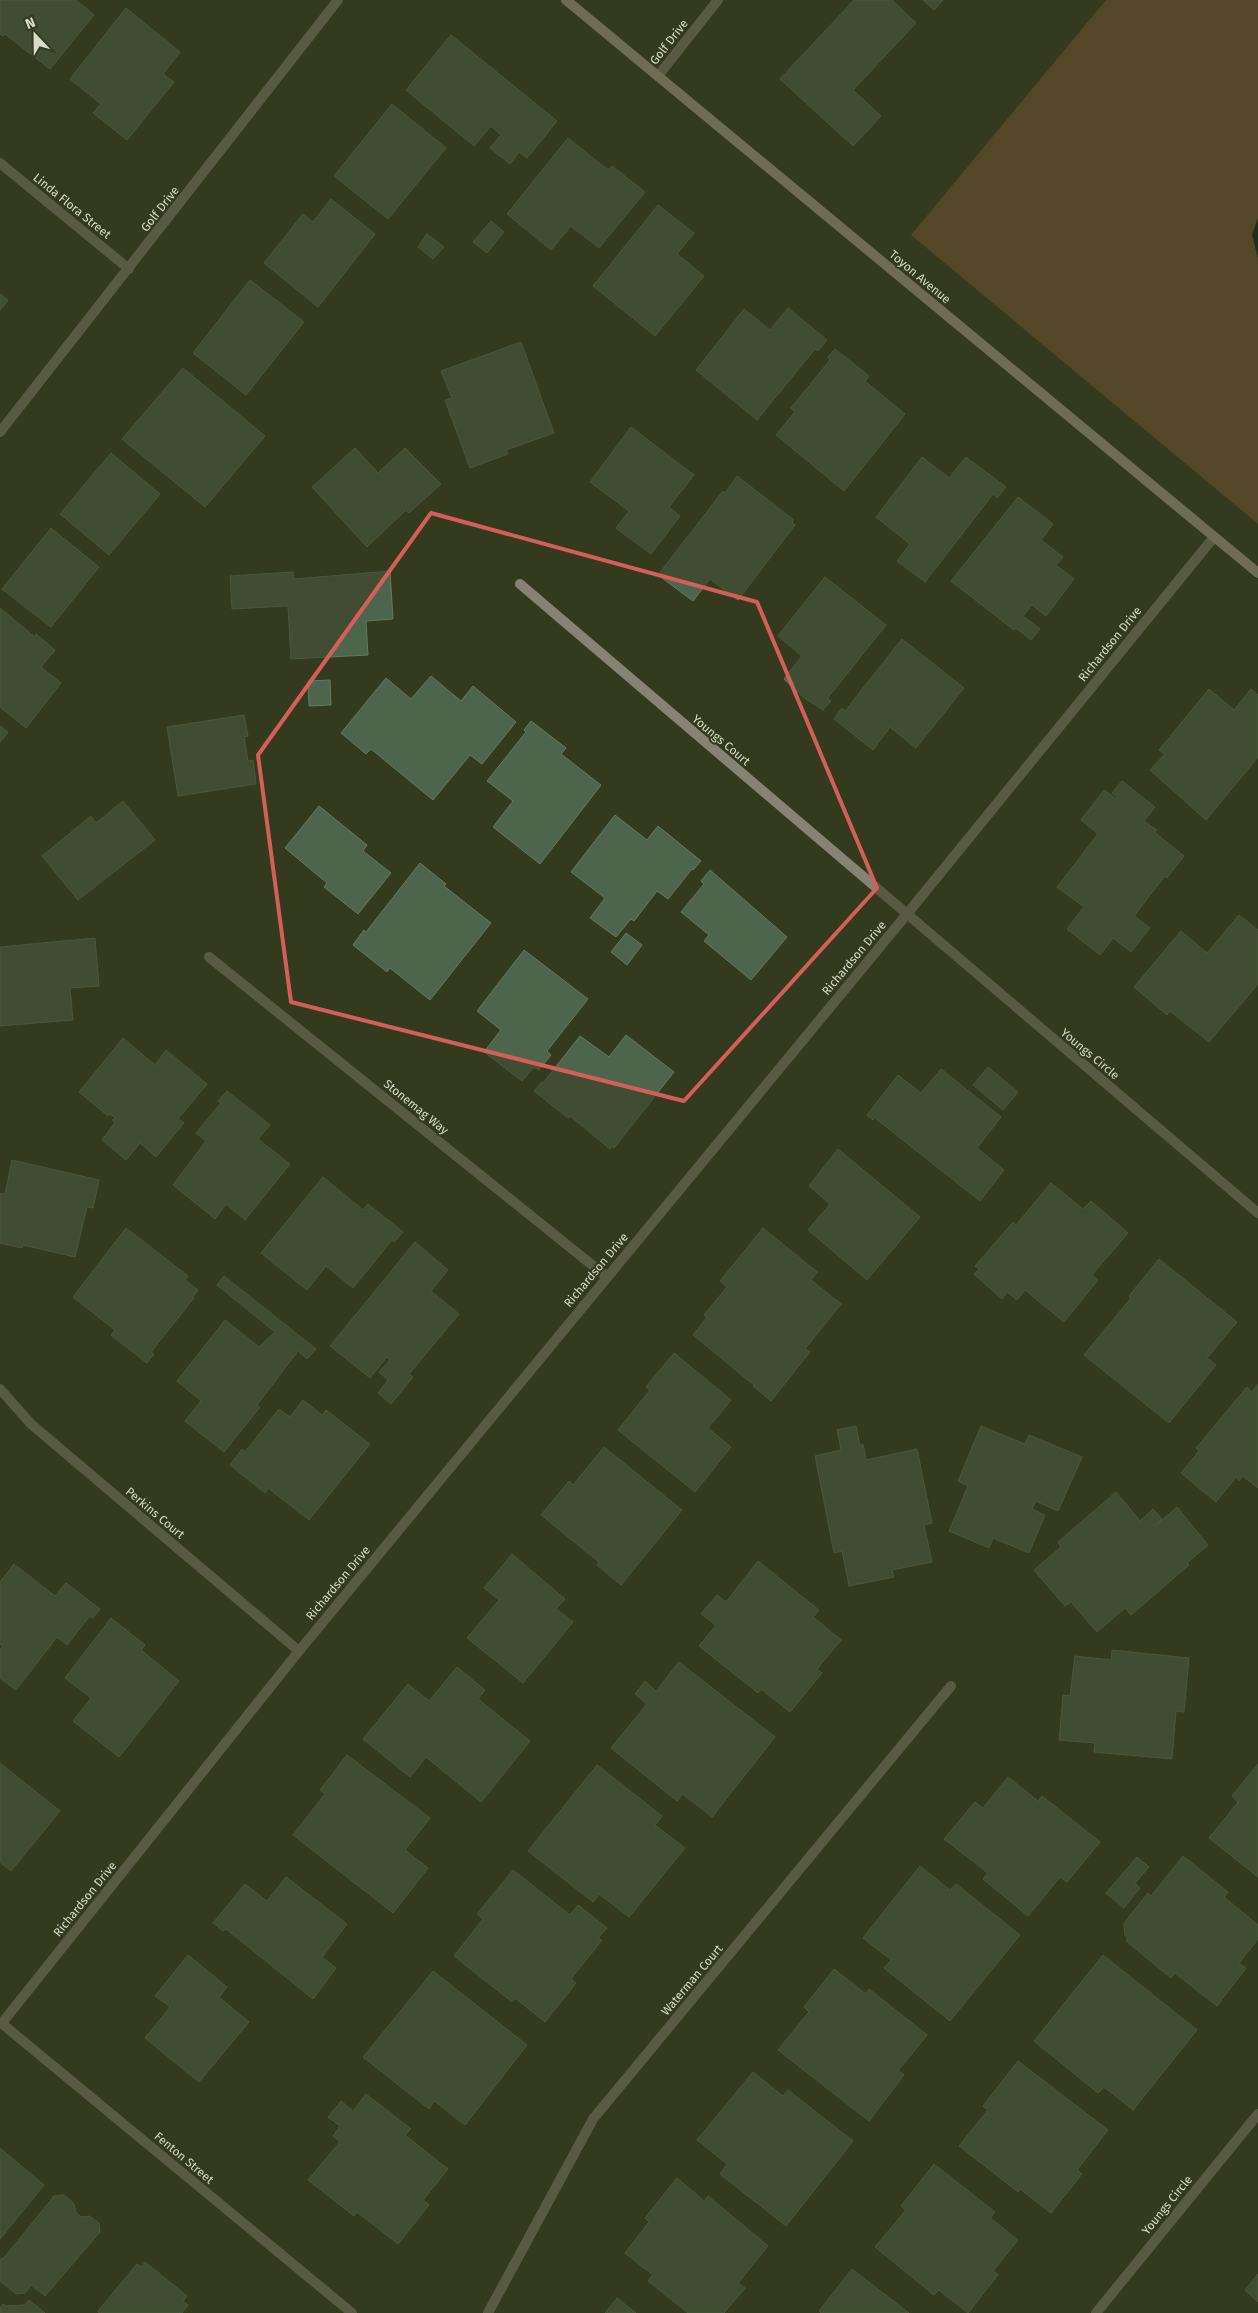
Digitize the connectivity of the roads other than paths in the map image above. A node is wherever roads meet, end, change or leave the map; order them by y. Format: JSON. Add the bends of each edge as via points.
{"nodes":[{"id":1,"x":338,"y":0,"type":"edge"},
{"id":2,"x":566,"y":0,"type":"edge"},
{"id":3,"x":718,"y":0,"type":"edge"},
{"id":4,"x":658,"y":76,"type":"junction"},
{"id":5,"x":0,"y":163,"type":"edge"},
{"id":6,"x":129,"y":269,"type":"junction"},
{"id":7,"x":0,"y":432,"type":"edge"},
{"id":8,"x":1214,"y":537,"type":"junction"},
{"id":9,"x":1258,"y":573,"type":"edge"},
{"id":10,"x":520,"y":584,"type":"dead end"},
{"id":11,"x":907,"y":914,"type":"junction"},
{"id":12,"x":209,"y":958,"type":"dead end"},
{"id":13,"x":1258,"y":1213,"type":"edge"},
{"id":14,"x":607,"y":1276,"type":"junction"},
{"id":15,"x":0,"y":1389,"type":"edge"},
{"id":16,"x":299,"y":1651,"type":"junction"},
{"id":17,"x":951,"y":1686,"type":"dead end"},
{"id":18,"x":1,"y":2022,"type":"edge"},
{"id":19,"x":1258,"y":2114,"type":"edge"},
{"id":20,"x":352,"y":2313,"type":"edge"},
{"id":21,"x":488,"y":2313,"type":"edge"},
{"id":22,"x":1096,"y":2313,"type":"edge"}],
"edges":[{"from":1,"to":6,"type":"street","name":"Golf Drive"},
{"from":2,"to":4,"type":"street","name":"Toyon Avenue"},
{"from":3,"to":4,"type":"street","name":"Golf Drive"},
{"from":4,"to":8,"type":"street","name":"Toyon Avenue"},
{"from":5,"to":6,"type":"street","name":"Linda Flora Street"},
{"from":6,"to":7,"type":"street","name":"Golf Drive"},
{"from":8,"to":9,"type":"street","name":"Toyon Avenue"},
{"from":8,"to":11,"type":"street","name":"Richardson Drive"},
{"from":10,"to":11,"type":"street","name":"Youngs Court"},
{"from":11,"to":13,"type":"street","name":"Youngs Circle"},
{"from":11,"to":14,"type":"street","name":"Richardson Drive"},
{"from":12,"to":14,"type":"street","name":"Stonemag Way"},
{"from":14,"to":16,"type":"street","name":"Richardson Drive"},
{"from":15,"to":16,"type":"street","name":"Perkins Court","via":[[31,1424]]},
{"from":16,"to":18,"type":"street","name":"Richardson Drive"},
{"from":17,"to":21,"type":"street","name":"Waterman Court","via":[[593,2119]]},
{"from":18,"to":20,"type":"street","name":"Fenton Street"},
{"from":19,"to":22,"type":"street","name":"Youngs Circle"}]}
